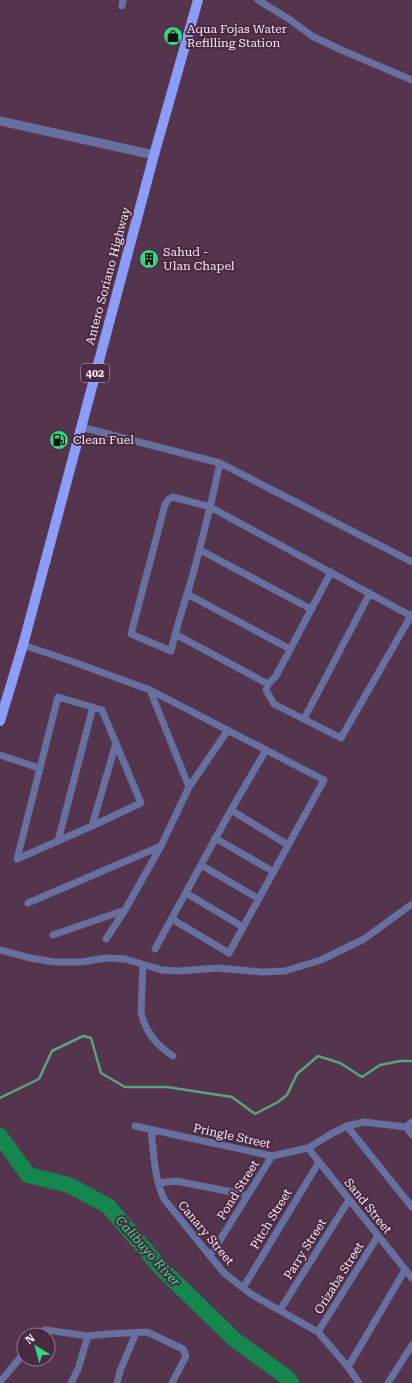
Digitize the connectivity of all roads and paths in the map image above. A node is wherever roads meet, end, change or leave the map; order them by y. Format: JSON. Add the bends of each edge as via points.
{"nodes":[{"id":1,"x":198,"y":0,"type":"edge"},
{"id":2,"x":258,"y":0,"type":"edge"},
{"id":3,"x":412,"y":80,"type":"edge"},
{"id":4,"x":0,"y":121,"type":"edge"},
{"id":5,"x":154,"y":155,"type":"junction"},
{"id":6,"x":81,"y":427,"type":"junction"},
{"id":7,"x":220,"y":463,"type":"junction"},
{"id":8,"x":210,"y":507,"type":"junction"},
{"id":9,"x":200,"y":550,"type":"junction"},
{"id":10,"x":412,"y":562,"type":"edge"},
{"id":11,"x":331,"y":572,"type":"junction"},
{"id":12,"x":370,"y":593,"type":"junction"},
{"id":13,"x":187,"y":594,"type":"junction"},
{"id":14,"x":311,"y":609,"type":"junction"},
{"id":15,"x":412,"y":615,"type":"edge"},
{"id":16,"x":175,"y":634,"type":"junction"},
{"id":17,"x":23,"y":646,"type":"junction"},
{"id":18,"x":290,"y":649,"type":"junction"},
{"id":19,"x":268,"y":684,"type":"junction"},
{"id":20,"x":150,"y":690,"type":"junction"},
{"id":21,"x":92,"y":707,"type":"junction"},
{"id":22,"x":304,"y":719,"type":"junction"},
{"id":23,"x":0,"y":721,"type":"edge"},
{"id":24,"x":228,"y":730,"type":"junction"},
{"id":25,"x":116,"y":743,"type":"junction"},
{"id":26,"x":266,"y":750,"type":"junction"},
{"id":27,"x":0,"y":755,"type":"edge"},
{"id":28,"x":39,"y":768,"type":"junction"},
{"id":29,"x":189,"y":787,"type":"junction"},
{"id":30,"x":231,"y":810,"type":"junction"},
{"id":31,"x":92,"y":826,"type":"junction"},
{"id":32,"x":215,"y":838,"type":"junction"},
{"id":33,"x":58,"y":841,"type":"junction"},
{"id":34,"x":288,"y":844,"type":"junction"},
{"id":35,"x":161,"y":846,"type":"junction"},
{"id":36,"x":200,"y":865,"type":"junction"},
{"id":37,"x":274,"y":872,"type":"junction"},
{"id":38,"x":186,"y":893,"type":"junction"},
{"id":39,"x":259,"y":899,"type":"junction"},
{"id":40,"x":28,"y":903,"type":"dead end"},
{"id":41,"x":412,"y":904,"type":"edge"},
{"id":42,"x":125,"y":910,"type":"junction"},
{"id":43,"x":172,"y":919,"type":"junction"},
{"id":44,"x":243,"y":927,"type":"junction"},
{"id":45,"x":53,"y":935,"type":"dead end"},
{"id":46,"x":106,"y":939,"type":"dead end"},
{"id":47,"x":155,"y":949,"type":"dead end"},
{"id":48,"x":0,"y":950,"type":"edge"},
{"id":49,"x":143,"y":965,"type":"junction"},
{"id":50,"x":173,"y":1056,"type":"dead end"},
{"id":51,"x":412,"y":1122,"type":"edge"},
{"id":52,"x":135,"y":1126,"type":"dead end"},
{"id":53,"x":347,"y":1126,"type":"junction"},
{"id":54,"x":406,"y":1127,"type":"junction"},
{"id":55,"x":151,"y":1130,"type":"junction"},
{"id":56,"x":412,"y":1135,"type":"edge"},
{"id":57,"x":308,"y":1148,"type":"junction"},
{"id":58,"x":272,"y":1156,"type":"junction"},
{"id":59,"x":319,"y":1162,"type":"junction"},
{"id":60,"x":158,"y":1183,"type":"junction"},
{"id":61,"x":247,"y":1196,"type":"junction"},
{"id":62,"x":349,"y":1200,"type":"junction"},
{"id":63,"x":412,"y":1207,"type":"edge"},
{"id":64,"x":378,"y":1236,"type":"junction"},
{"id":65,"x":210,"y":1256,"type":"junction"},
{"id":66,"x":405,"y":1270,"type":"junction"},
{"id":67,"x":412,"y":1278,"type":"edge"},
{"id":68,"x":243,"y":1288,"type":"junction"},
{"id":69,"x":280,"y":1310,"type":"junction"},
{"id":70,"x":56,"y":1331,"type":"edge"},
{"id":71,"x":136,"y":1332,"type":"junction"},
{"id":72,"x":318,"y":1332,"type":"junction"},
{"id":73,"x":88,"y":1336,"type":"junction"},
{"id":74,"x":412,"y":1345,"type":"edge"},
{"id":75,"x":16,"y":1363,"type":"edge"},
{"id":76,"x":348,"y":1367,"type":"junction"},
{"id":77,"x":0,"y":1382,"type":"edge"},
{"id":78,"x":71,"y":1383,"type":"edge"},
{"id":79,"x":117,"y":1383,"type":"edge"},
{"id":80,"x":172,"y":1383,"type":"edge"},
{"id":81,"x":359,"y":1383,"type":"edge"},
{"id":82,"x":388,"y":1383,"type":"edge"}],
"edges":[{"from":1,"to":5,"type":"main road","name":"Antero Soriano Highway","number":"402"},
{"from":2,"to":3,"type":"street","via":[[312,36]]},
{"from":4,"to":5,"type":"street"},
{"from":5,"to":6,"type":"main road","name":"Antero Soriano Highway","number":"402"},
{"from":6,"to":7,"type":"street"},
{"from":6,"to":17,"type":"main road","name":"Antero Soriano Highway","number":"402"},
{"from":7,"to":8,"type":"street"},
{"from":7,"to":10,"type":"street"},
{"from":8,"to":9,"type":"street"},
{"from":8,"to":11,"type":"street"},
{"from":8,"to":16,"type":"street","via":[[173,497],[168,500],[131,634],[171,650]]},
{"from":9,"to":13,"type":"street"},
{"from":9,"to":14,"type":"street"},
{"from":11,"to":12,"type":"street"},
{"from":11,"to":14,"type":"street"},
{"from":12,"to":15,"type":"street"},
{"from":12,"to":22,"type":"street"},
{"from":13,"to":16,"type":"street"},
{"from":13,"to":18,"type":"street"},
{"from":14,"to":18,"type":"street"},
{"from":15,"to":22,"type":"street","via":[[341,738]]},
{"from":16,"to":19,"type":"street"},
{"from":17,"to":20,"type":"street"},
{"from":17,"to":23,"type":"main road","name":"Antero Soriano Highway","number":"402"},
{"from":18,"to":19,"type":"street","via":[[276,676]]},
{"from":19,"to":22,"type":"street","via":[[266,690],[274,704]]},
{"from":20,"to":24,"type":"street"},
{"from":20,"to":29,"type":"street"},
{"from":21,"to":25,"type":"street","via":[[102,710]]},
{"from":21,"to":28,"type":"street","via":[[58,697]]},
{"from":21,"to":33,"type":"street"},
{"from":24,"to":26,"type":"street"},
{"from":24,"to":29,"type":"street"},
{"from":25,"to":31,"type":"street"},
{"from":25,"to":31,"type":"street","via":[[141,803]]},
{"from":26,"to":30,"type":"street"},
{"from":26,"to":34,"type":"street","via":[[324,780]]},
{"from":27,"to":28,"type":"street"},
{"from":28,"to":33,"type":"street","via":[[17,859]]},
{"from":29,"to":35,"type":"street"},
{"from":30,"to":32,"type":"street"},
{"from":30,"to":34,"type":"street"},
{"from":31,"to":33,"type":"street"},
{"from":32,"to":36,"type":"street"},
{"from":32,"to":37,"type":"street"},
{"from":34,"to":37,"type":"street"},
{"from":35,"to":40,"type":"street"},
{"from":35,"to":42,"type":"street"},
{"from":36,"to":38,"type":"street"},
{"from":36,"to":39,"type":"street"},
{"from":37,"to":39,"type":"street"},
{"from":38,"to":43,"type":"street"},
{"from":38,"to":44,"type":"street"},
{"from":39,"to":44,"type":"street"},
{"from":41,"to":49,"type":"street","via":[[364,938],[321,960],[285,971],[262,972],[218,968],[178,971]]},
{"from":42,"to":45,"type":"street"},
{"from":42,"to":46,"type":"street"},
{"from":43,"to":44,"type":"street","via":[[229,953]]},
{"from":43,"to":47,"type":"street"},
{"from":48,"to":49,"type":"street","via":[[55,962],[81,962],[106,958],[125,959]]},
{"from":49,"to":50,"type":"street","via":[[142,1020],[155,1040]]},
{"from":51,"to":54,"type":"street"},
{"from":52,"to":55,"type":"street","name":"Pringle Street"},
{"from":53,"to":54,"type":"street","name":"Pringle Street","via":[[364,1122]]},
{"from":53,"to":57,"type":"street","name":"Pringle Street"},
{"from":53,"to":63,"type":"street"},
{"from":54,"to":56,"type":"street"},
{"from":55,"to":58,"type":"street","name":"Pringle Street"},
{"from":55,"to":60,"type":"street","name":"Canary Street"},
{"from":57,"to":58,"type":"street","name":"Pringle Street"},
{"from":57,"to":59,"type":"street","name":"Sand Street"},
{"from":58,"to":61,"type":"street","name":"Pond Street"},
{"from":59,"to":62,"type":"street","name":"Sand Street"},
{"from":59,"to":68,"type":"street","name":"Pitch Street"},
{"from":60,"to":61,"type":"street","via":[[176,1181]]},
{"from":60,"to":65,"type":"street","name":"Canary Street","via":[[164,1199]]},
{"from":61,"to":65,"type":"street","name":"Pond Street"},
{"from":62,"to":64,"type":"street","name":"Sand Street"},
{"from":62,"to":69,"type":"street","name":"Parry Street"},
{"from":64,"to":66,"type":"street","name":"Sand Street"},
{"from":64,"to":72,"type":"street","name":"Orizaba Street"},
{"from":65,"to":68,"type":"street","name":"Canary Street","via":[[224,1273]]},
{"from":66,"to":67,"type":"street","name":"Sand Street"},
{"from":66,"to":76,"type":"street"},
{"from":68,"to":69,"type":"street","name":"Canary Street"},
{"from":69,"to":72,"type":"street","name":"Canary Street"},
{"from":70,"to":73,"type":"street"},
{"from":71,"to":73,"type":"street"},
{"from":71,"to":79,"type":"street"},
{"from":71,"to":80,"type":"street","via":[[147,1332],[183,1349],[186,1356]]},
{"from":72,"to":76,"type":"street","name":"Canary Street"},
{"from":73,"to":78,"type":"street"},
{"from":74,"to":82,"type":"street"},
{"from":75,"to":77,"type":"street"},
{"from":76,"to":81,"type":"street","name":"Canary Street"}]}
